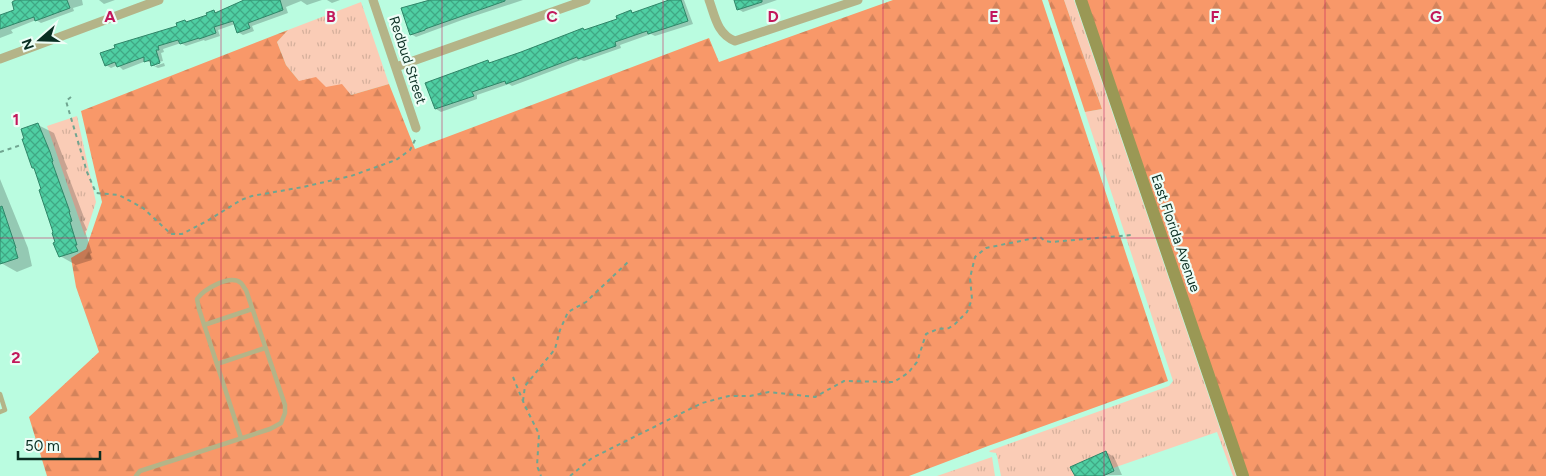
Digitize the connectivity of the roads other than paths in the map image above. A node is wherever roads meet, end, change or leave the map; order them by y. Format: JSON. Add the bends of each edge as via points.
{"nodes":[{"id":1,"x":374,"y":0,"type":"edge"},
{"id":2,"x":586,"y":0,"type":"edge"},
{"id":3,"x":709,"y":0,"type":"edge"},
{"id":4,"x":858,"y":0,"type":"edge"},
{"id":5,"x":1081,"y":0,"type":"edge"},
{"id":6,"x":153,"y":1,"type":"edge"},
{"id":7,"x":0,"y":58,"type":"edge"},
{"id":8,"x":396,"y":67,"type":"junction"},
{"id":9,"x":416,"y":128,"type":"road end"},
{"id":10,"x":252,"y":308,"type":"junction"},
{"id":11,"x":204,"y":325,"type":"junction"},
{"id":12,"x":266,"y":348,"type":"junction"},
{"id":13,"x":217,"y":364,"type":"junction"},
{"id":14,"x":0,"y":394,"type":"edge"},
{"id":15,"x":0,"y":412,"type":"edge"},
{"id":16,"x":241,"y":438,"type":"junction"},
{"id":17,"x":136,"y":476,"type":"edge"},
{"id":18,"x":1243,"y":476,"type":"edge"}],
"edges":[{"from":1,"to":8,"type":"street","name":"Redbud Street"},
{"from":2,"to":8,"type":"street"},
{"from":3,"to":4,"type":"street","via":[[718,27],[735,41]]},
{"from":5,"to":18,"type":"street","name":"East Florida Avenue"},
{"from":6,"to":7,"type":"street"},
{"from":8,"to":9,"type":"street","name":"Redbud Street"},
{"from":10,"to":11,"type":"lane"},
{"from":10,"to":11,"type":"lane","via":[[241,283],[232,280],[211,286],[198,299]]},
{"from":10,"to":12,"type":"lane"},
{"from":11,"to":13,"type":"lane"},
{"from":12,"to":13,"type":"lane"},
{"from":12,"to":16,"type":"lane","via":[[285,413],[281,423]]},
{"from":13,"to":16,"type":"lane"},
{"from":14,"to":15,"type":"lane","via":[[5,410]]},
{"from":16,"to":17,"type":"lane","via":[[140,471]]}]}
